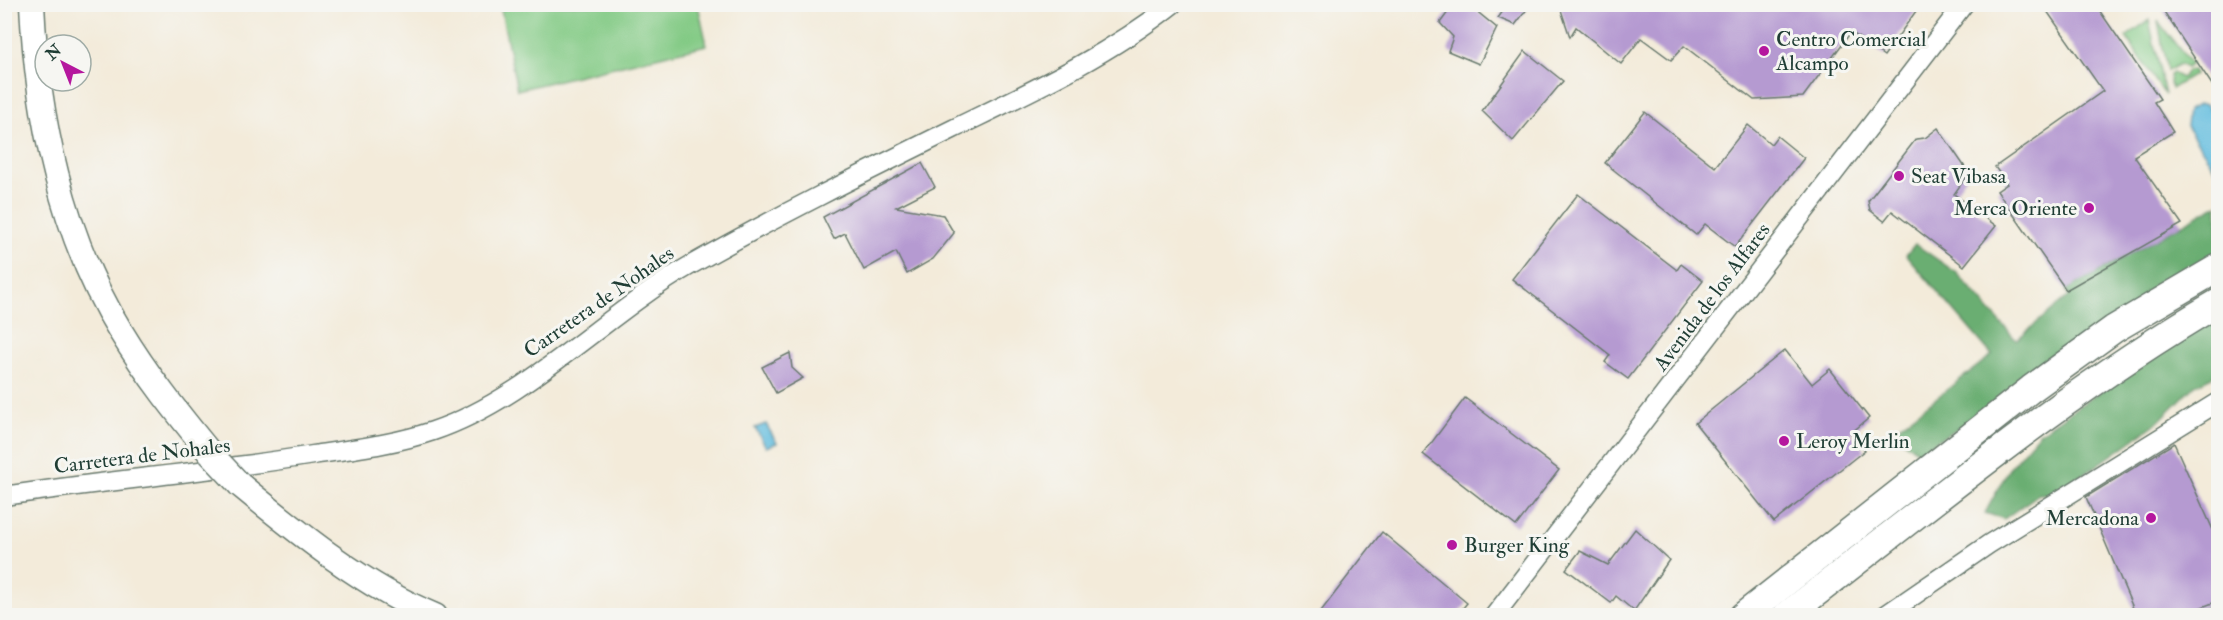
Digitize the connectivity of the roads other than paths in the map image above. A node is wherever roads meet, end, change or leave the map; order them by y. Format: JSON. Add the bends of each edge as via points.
{"nodes":[{"id":1,"x":32,"y":4,"type":"edge"},
{"id":2,"x":1173,"y":4,"type":"edge"},
{"id":3,"x":1964,"y":4,"type":"edge"},
{"id":4,"x":2218,"y":268,"type":"edge"},
{"id":5,"x":2218,"y":303,"type":"edge"},
{"id":6,"x":2218,"y":402,"type":"edge"},
{"id":7,"x":1944,"y":495,"type":"junction"},
{"id":8,"x":4,"y":496,"type":"edge"},
{"id":9,"x":435,"y":615,"type":"edge"},
{"id":10,"x":1494,"y":615,"type":"edge"},
{"id":11,"x":1741,"y":615,"type":"edge"},
{"id":12,"x":1786,"y":615,"type":"edge"},
{"id":13,"x":1812,"y":615,"type":"edge"},
{"id":14,"x":1884,"y":615,"type":"edge"}],
"edges":[{"from":1,"to":9,"type":"main road","bridge":true,"via":[[42,101],[68,213],[120,331],[159,389],[240,484],[355,572]]},
{"from":2,"to":8,"type":"street","name":"Carretera de Nohales","via":[[1121,41],[1054,80],[855,177],[687,267],[519,385],[454,423],[404,439],[265,464]]},
{"from":3,"to":10,"type":"street","name":"Avenida de los Alfares"},
{"from":4,"to":11,"type":"highway","via":[[2114,329],[2031,388]]},
{"from":5,"to":7,"type":"highway","via":[[2156,339]]},
{"from":6,"to":14,"type":"street"},
{"from":7,"to":12,"type":"highway"},
{"from":7,"to":13,"type":"highway"}]}
